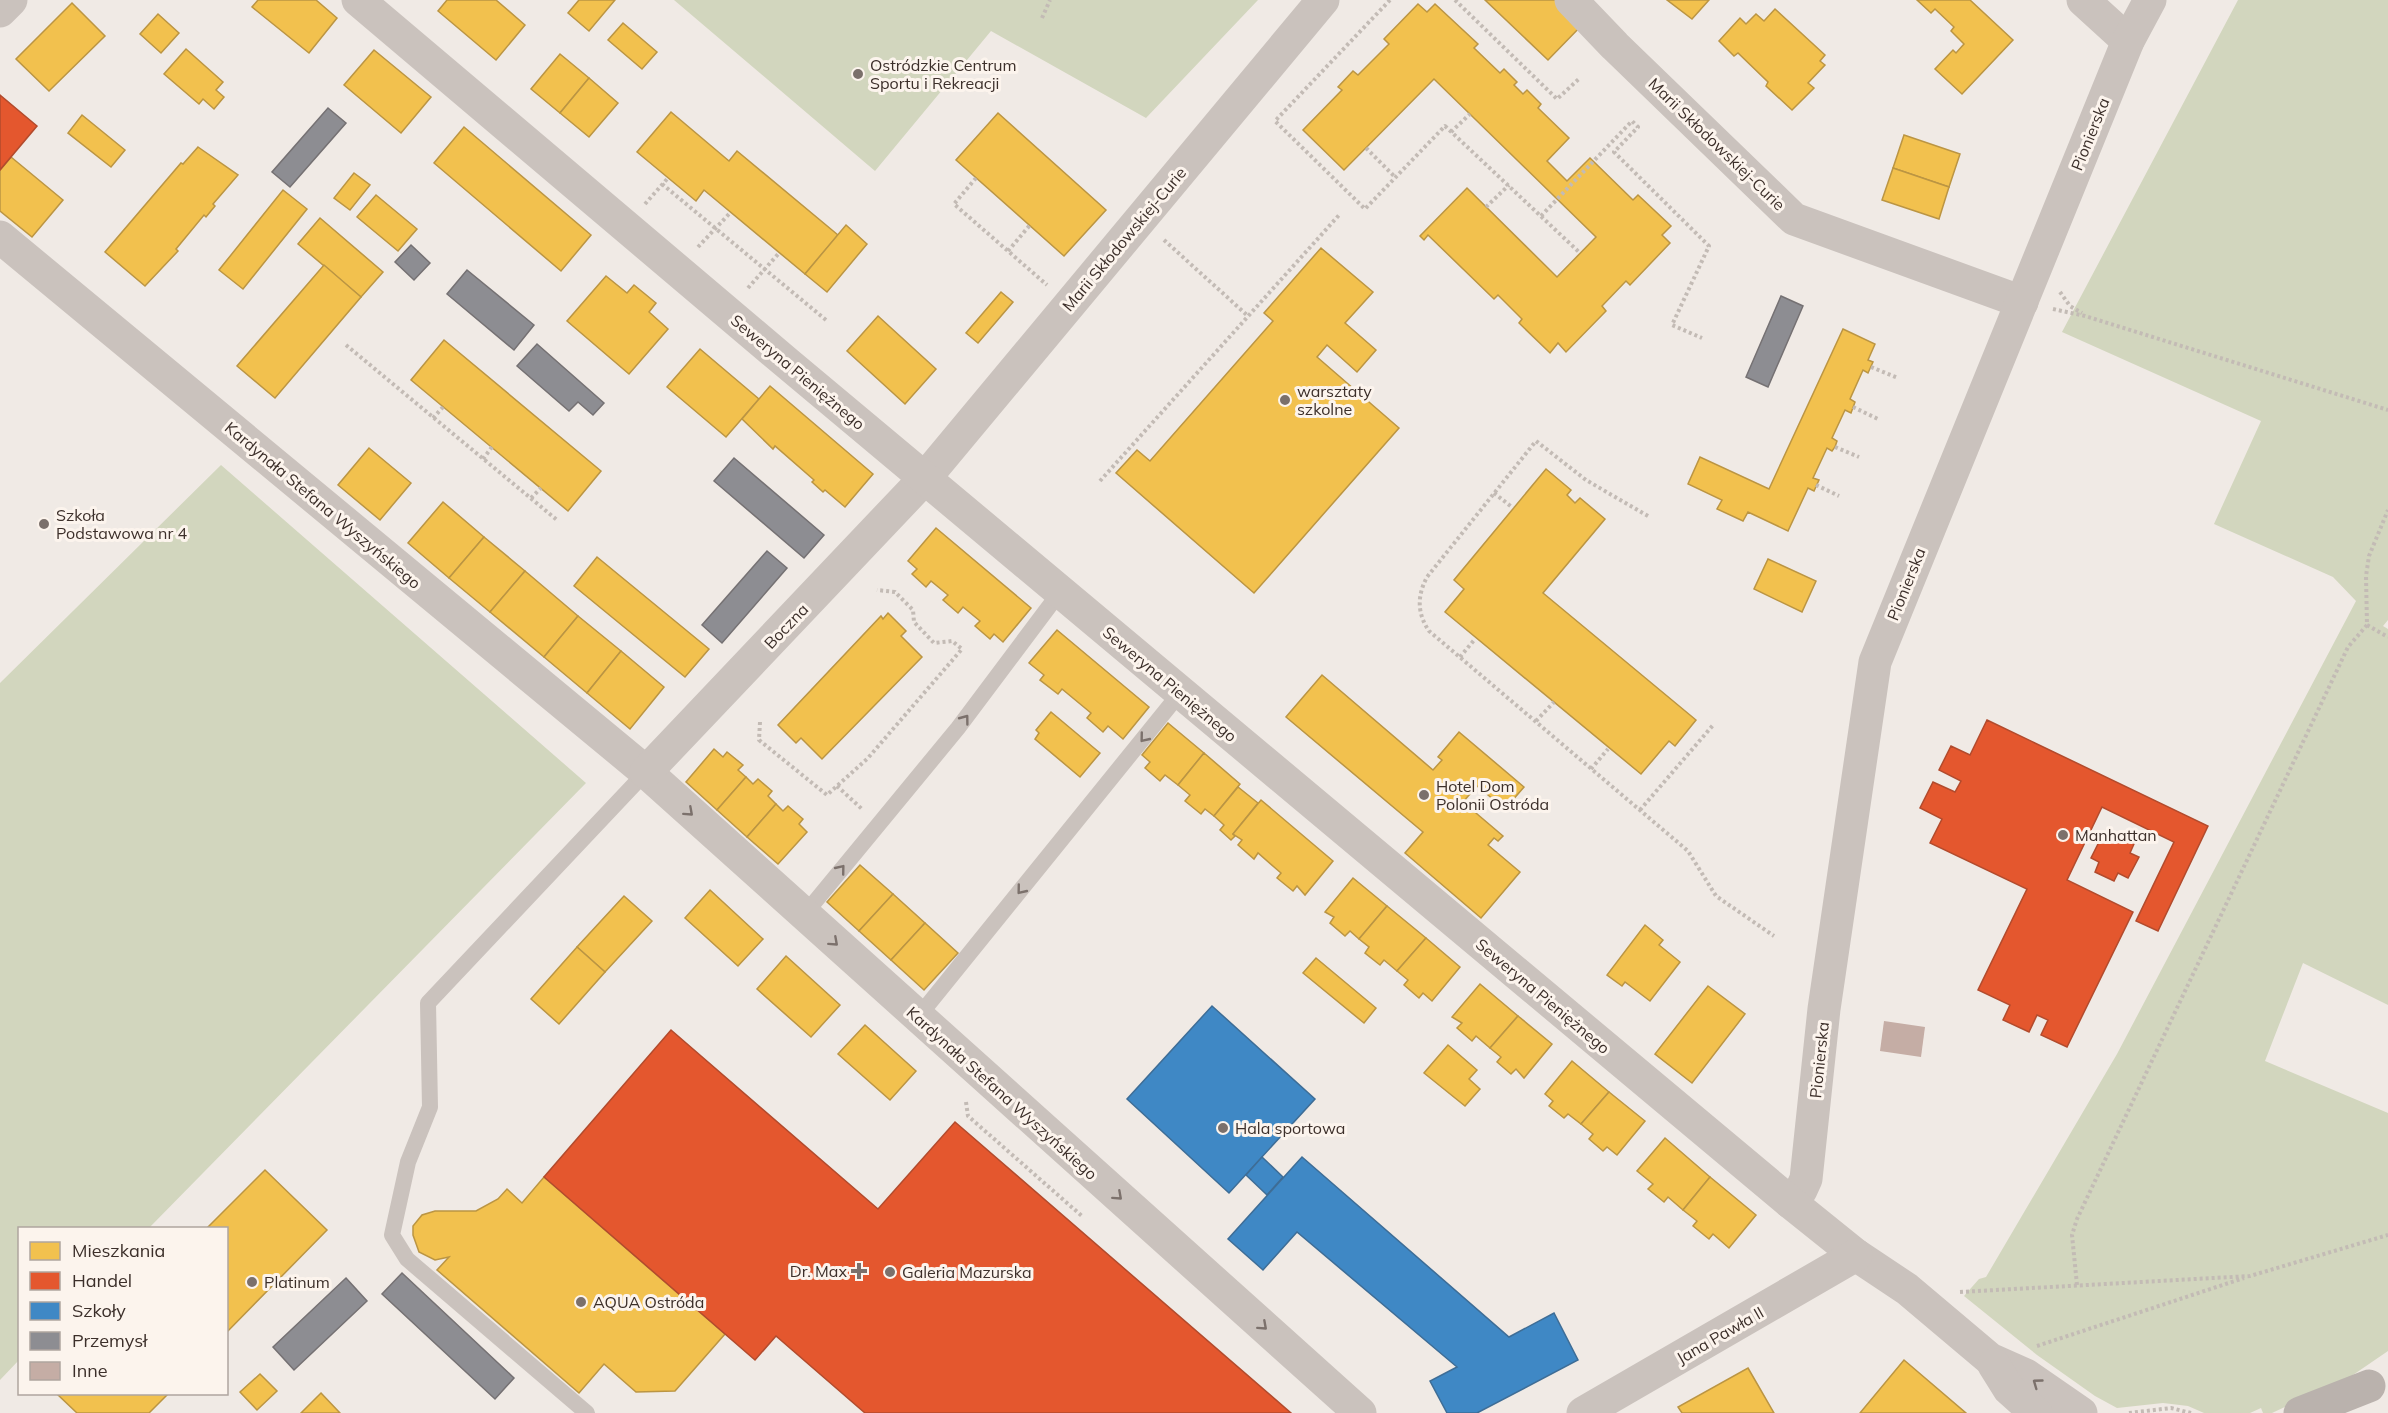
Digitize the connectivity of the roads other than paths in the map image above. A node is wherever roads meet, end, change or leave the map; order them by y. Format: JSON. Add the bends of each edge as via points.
{"nodes":[{"id":1,"x":11,"y":0,"type":"edge"},
{"id":2,"x":358,"y":0,"type":"edge"},
{"id":3,"x":1323,"y":0,"type":"edge"},
{"id":4,"x":1571,"y":0,"type":"edge"},
{"id":5,"x":2083,"y":0,"type":"edge"},
{"id":6,"x":2150,"y":0,"type":"edge"},
{"id":7,"x":0,"y":10,"type":"edge"},
{"id":8,"x":2128,"y":41,"type":"junction"},
{"id":9,"x":0,"y":237,"type":"edge"},
{"id":10,"x":2022,"y":302,"type":"junction"},
{"id":11,"x":925,"y":478,"type":"junction"},
{"id":12,"x":1060,"y":592,"type":"junction"},
{"id":13,"x":1180,"y":693,"type":"junction"},
{"id":14,"x":646,"y":772,"type":"junction"},
{"id":15,"x":804,"y":915,"type":"junction"},
{"id":16,"x":918,"y":1017,"type":"junction"},
{"id":17,"x":1790,"y":1202,"type":"junction"},
{"id":18,"x":1856,"y":1255,"type":"junction"},
{"id":19,"x":1989,"y":1359,"type":"junction"},
{"id":20,"x":2379,"y":1380,"type":"edge"},
{"id":21,"x":587,"y":1413,"type":"edge"},
{"id":22,"x":1360,"y":1413,"type":"edge"},
{"id":23,"x":1583,"y":1413,"type":"edge"},
{"id":24,"x":2036,"y":1413,"type":"edge"},
{"id":25,"x":2081,"y":1413,"type":"edge"},
{"id":26,"x":2300,"y":1413,"type":"edge"},
{"id":27,"x":2339,"y":1413,"type":"edge"}],
"edges":[{"from":1,"to":7,"type":"street"},
{"from":2,"to":11,"type":"street","name":"Seweryna Pieniężnego"},
{"from":3,"to":11,"type":"street","name":"Marii Skłodowskiej-Curie"},
{"from":4,"to":10,"type":"street","name":"Marii Skłodowskiej-Curie","via":[[1794,219]]},
{"from":5,"to":8,"type":"street"},
{"from":6,"to":8,"type":"street","name":"Pionierska"},
{"from":8,"to":10,"type":"street","name":"Pionierska"},
{"from":9,"to":14,"type":"street","name":"Kardynała Stefana Wyszyńskiego"},
{"from":10,"to":17,"type":"street","name":"Pionierska","via":[[1875,662],[1824,1010],[1806,1179]]},
{"from":11,"to":12,"type":"street","name":"Seweryna Pieniężnego"},
{"from":11,"to":14,"type":"street","name":"Boczna"},
{"from":12,"to":13,"type":"street","name":"Seweryna Pieniężnego"},
{"from":15,"to":12,"type":"lane","one_way":true,"via":[[958,728]]},
{"from":13,"to":16,"type":"lane","one_way":true},
{"from":13,"to":17,"type":"street","name":"Seweryna Pieniężnego"},
{"from":14,"to":15,"type":"street","name":"Kardynała Stefana Wyszyńskiego","one_way":true},
{"from":14,"to":21,"type":"lane","via":[[428,1003],[430,1107],[408,1162],[392,1235],[407,1259]]},
{"from":15,"to":16,"type":"street","name":"Kardynała Stefana Wyszyńskiego","one_way":true},
{"from":16,"to":22,"type":"street","name":"Kardynała Stefana Wyszyńskiego","one_way":true},
{"from":17,"to":18,"type":"street","name":"Seweryna Pieniężnego"},
{"from":18,"to":19,"type":"street","name":"Seweryna Pieniężnego","via":[[1907,1289]]},
{"from":18,"to":23,"type":"street","name":"Jana Pawła II"},
{"from":19,"to":24,"type":"street","name":"Seweryna Pieniężnego","via":[[2009,1389]]},
{"from":25,"to":19,"type":"street","name":"Seweryna Pieniężnego","one_way":true,"via":[[2026,1375]]},
{"from":20,"to":26,"type":"main road"},
{"from":20,"to":27,"type":"main road"}]}
